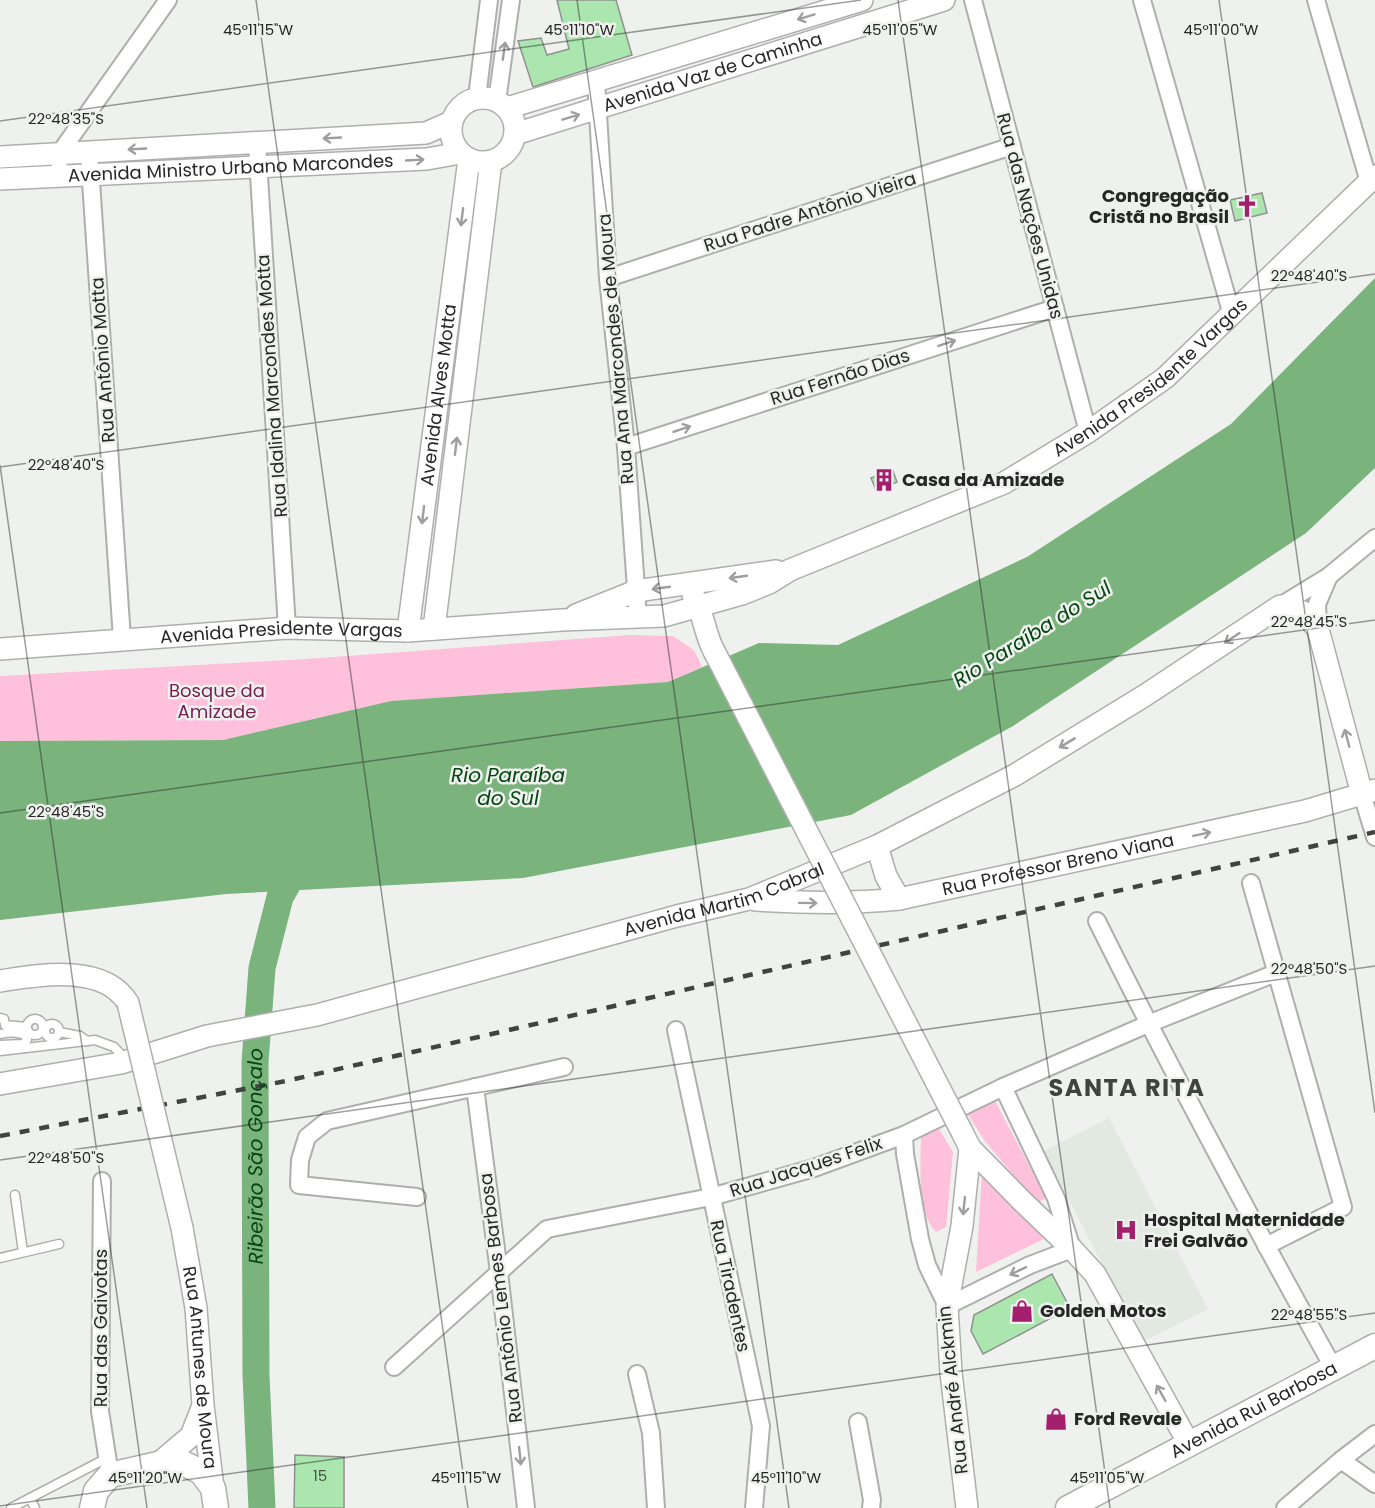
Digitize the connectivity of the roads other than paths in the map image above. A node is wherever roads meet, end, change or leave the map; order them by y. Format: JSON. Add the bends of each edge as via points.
{"nodes":[{"id":1,"x":168,"y":0,"type":"edge"},
{"id":2,"x":489,"y":0,"type":"edge"},
{"id":3,"x":511,"y":0,"type":"edge"},
{"id":4,"x":862,"y":0,"type":"edge"},
{"id":5,"x":944,"y":0,"type":"edge"},
{"id":6,"x":973,"y":0,"type":"edge"},
{"id":7,"x":1142,"y":0,"type":"edge"},
{"id":8,"x":1316,"y":0,"type":"edge"},
{"id":9,"x":596,"y":81,"type":"junction"},
{"id":10,"x":494,"y":103,"type":"junction"},
{"id":11,"x":598,"y":108,"type":"junction"},
{"id":12,"x":451,"y":122,"type":"junction"},
{"id":13,"x":515,"y":134,"type":"junction"},
{"id":14,"x":256,"y":143,"type":"junction"},
{"id":15,"x":1012,"y":146,"type":"junction"},
{"id":16,"x":89,"y":152,"type":"junction"},
{"id":17,"x":59,"y":154,"type":"junction"},
{"id":18,"x":465,"y":156,"type":"junction"},
{"id":19,"x":0,"y":157,"type":"edge"},
{"id":20,"x":491,"y":161,"type":"junction"},
{"id":21,"x":258,"y":168,"type":"junction"},
{"id":22,"x":90,"y":176,"type":"junction"},
{"id":23,"x":61,"y":178,"type":"junction"},
{"id":24,"x":0,"y":179,"type":"edge"},
{"id":25,"x":1372,"y":179,"type":"edge"},
{"id":26,"x":608,"y":278,"type":"junction"},
{"id":27,"x":1055,"y":308,"type":"junction"},
{"id":28,"x":1232,"y":315,"type":"junction"},
{"id":29,"x":440,"y":389,"type":"junction"},
{"id":30,"x":463,"y":393,"type":"junction"},
{"id":31,"x":1088,"y":432,"type":"junction"},
{"id":32,"x":626,"y":447,"type":"junction"},
{"id":33,"x":1375,"y":538,"type":"edge"},
{"id":34,"x":790,"y":570,"type":"junction"},
{"id":35,"x":1329,"y":576,"type":"junction"},
{"id":36,"x":686,"y":584,"type":"junction"},
{"id":37,"x":636,"y":591,"type":"junction"},
{"id":38,"x":700,"y":606,"type":"junction"},
{"id":39,"x":1280,"y":606,"type":"junction"},
{"id":40,"x":664,"y":616,"type":"junction"},
{"id":41,"x":639,"y":618,"type":"junction"},
{"id":42,"x":562,"y":620,"type":"junction"},
{"id":43,"x":287,"y":628,"type":"junction"},
{"id":44,"x":434,"y":629,"type":"junction"},
{"id":45,"x":1318,"y":629,"type":"junction"},
{"id":46,"x":408,"y":631,"type":"junction"},
{"id":47,"x":122,"y":639,"type":"junction"},
{"id":48,"x":710,"y":645,"type":"junction"},
{"id":49,"x":0,"y":649,"type":"edge"},
{"id":50,"x":1369,"y":792,"type":"edge"},
{"id":51,"x":1375,"y":837,"type":"edge"},
{"id":52,"x":878,"y":846,"type":"junction"},
{"id":53,"x":1251,"y":883,"type":"dead end"},
{"id":54,"x":750,"y":899,"type":"junction"},
{"id":55,"x":899,"y":900,"type":"junction"},
{"id":56,"x":1097,"y":921,"type":"dead end"},
{"id":57,"x":1276,"y":973,"type":"junction"},
{"id":58,"x":0,"y":981,"type":"edge"},
{"id":59,"x":0,"y":1018,"type":"edge"},
{"id":60,"x":1148,"y":1024,"type":"junction"},
{"id":61,"x":676,"y":1030,"type":"dead end"},
{"id":62,"x":0,"y":1034,"type":"edge"},
{"id":63,"x":87,"y":1041,"type":"junction"},
{"id":64,"x":0,"y":1045,"type":"edge"},
{"id":65,"x":0,"y":1051,"type":"edge"},
{"id":66,"x":127,"y":1061,"type":"junction"},
{"id":67,"x":564,"y":1067,"type":"dead end"},
{"id":68,"x":0,"y":1084,"type":"edge"},
{"id":69,"x":1003,"y":1087,"type":"junction"},
{"id":70,"x":475,"y":1088,"type":"junction"},
{"id":71,"x":904,"y":1135,"type":"junction"},
{"id":72,"x":966,"y":1140,"type":"junction"},
{"id":73,"x":102,"y":1180,"type":"dead end"},
{"id":74,"x":15,"y":1195,"type":"dead end"},
{"id":75,"x":417,"y":1197,"type":"dead end"},
{"id":76,"x":711,"y":1197,"type":"junction"},
{"id":77,"x":59,"y":1244,"type":"dead end"},
{"id":78,"x":1266,"y":1246,"type":"junction"},
{"id":79,"x":1072,"y":1248,"type":"junction"},
{"id":80,"x":23,"y":1252,"type":"junction"},
{"id":81,"x":0,"y":1258,"type":"edge"},
{"id":82,"x":499,"y":1272,"type":"junction"},
{"id":83,"x":947,"y":1306,"type":"junction"},
{"id":84,"x":1375,"y":1346,"type":"edge"},
{"id":85,"x":394,"y":1367,"type":"dead end"},
{"id":86,"x":1334,"y":1369,"type":"junction"},
{"id":87,"x":637,"y":1374,"type":"dead end"},
{"id":88,"x":204,"y":1404,"type":"junction"},
{"id":89,"x":858,"y":1422,"type":"dead end"},
{"id":90,"x":1375,"y":1434,"type":"edge"},
{"id":91,"x":1189,"y":1444,"type":"junction"},
{"id":92,"x":1341,"y":1460,"type":"junction"},
{"id":93,"x":158,"y":1464,"type":"junction"},
{"id":94,"x":109,"y":1466,"type":"junction"},
{"id":95,"x":1375,"y":1484,"type":"edge"},
{"id":96,"x":30,"y":1498,"type":"junction"},
{"id":97,"x":215,"y":1498,"type":"edge"},
{"id":98,"x":11,"y":1508,"type":"edge"},
{"id":99,"x":35,"y":1508,"type":"edge"},
{"id":100,"x":92,"y":1508,"type":"edge"},
{"id":101,"x":526,"y":1508,"type":"edge"},
{"id":102,"x":656,"y":1508,"type":"edge"},
{"id":103,"x":754,"y":1508,"type":"edge"},
{"id":104,"x":871,"y":1508,"type":"edge"},
{"id":105,"x":967,"y":1508,"type":"edge"},
{"id":106,"x":1068,"y":1508,"type":"edge"},
{"id":107,"x":1285,"y":1508,"type":"edge"}],
"edges":[{"from":1,"to":17,"type":"street"},
{"from":2,"to":10,"type":"street"},
{"from":10,"to":3,"type":"street","one_way":true},
{"from":4,"to":9,"type":"street","name":"Avenida Vaz de Caminha","one_way":true},
{"from":5,"to":11,"type":"street","name":"Avenida Vaz de Caminha"},
{"from":6,"to":15,"type":"street","name":"Rua das Nações Unidas"},
{"from":7,"to":28,"type":"street"},
{"from":8,"to":25,"type":"street"},
{"from":9,"to":10,"type":"street","name":"Avenida Vaz de Caminha"},
{"from":9,"to":11,"type":"street","name":"Rua Ana Marcondes de Moura"},
{"from":10,"to":12,"type":"street","via":[[467,102]]},
{"from":10,"to":13,"type":"street","via":[[512,118]]},
{"from":13,"to":11,"type":"street","name":"Avenida Vaz de Caminha","one_way":true},
{"from":11,"to":26,"type":"street","name":"Rua Ana Marcondes de Moura"},
{"from":12,"to":14,"type":"street","name":"Avenida Ministro Urbano Marcondes","one_way":true,"via":[[426,133]]},
{"from":12,"to":18,"type":"street","via":[[451,139]]},
{"from":13,"to":20,"type":"street","via":[[511,146]]},
{"from":14,"to":16,"type":"street","name":"Avenida Ministro Urbano Marcondes","one_way":true},
{"from":14,"to":21,"type":"street","name":"Rua Idalina Marcondes Motta"},
{"from":15,"to":26,"type":"street","name":"Rua Padre Antônio Vieira"},
{"from":15,"to":27,"type":"street","name":"Rua das Nações Unidas"},
{"from":16,"to":17,"type":"street","name":"Avenida Ministro Urbano Marcondes"},
{"from":16,"to":22,"type":"street","name":"Rua Antônio Motta"},
{"from":17,"to":19,"type":"street","name":"Avenida Ministro Urbano Marcondes"},
{"from":17,"to":23,"type":"street"},
{"from":18,"to":20,"type":"street"},
{"from":21,"to":18,"type":"street","name":"Avenida Ministro Urbano Marcondes","one_way":true},
{"from":18,"to":29,"type":"street","name":"Avenida Alves Motta","one_way":true},
{"from":20,"to":30,"type":"street","name":"Avenida Alves Motta"},
{"from":21,"to":22,"type":"street","name":"Avenida Ministro Urbano Marcondes"},
{"from":21,"to":43,"type":"street","name":"Rua Idalina Marcondes Motta"},
{"from":22,"to":23,"type":"street","name":"Avenida Ministro Urbano Marcondes"},
{"from":22,"to":47,"type":"street","name":"Rua Antônio Motta"},
{"from":23,"to":24,"type":"street","name":"Avenida Ministro Urbano Marcondes"},
{"from":25,"to":28,"type":"street","name":"Avenida Presidente Vargas"},
{"from":26,"to":32,"type":"street","name":"Rua Ana Marcondes de Moura"},
{"from":27,"to":31,"type":"street","name":"Rua das Nações Unidas"},
{"from":32,"to":27,"type":"street","name":"Rua Fernão Dias","one_way":true},
{"from":28,"to":31,"type":"street","name":"Avenida Presidente Vargas","via":[[1165,378]]},
{"from":29,"to":30,"type":"street"},
{"from":29,"to":46,"type":"street","name":"Avenida Alves Motta","one_way":true},
{"from":44,"to":30,"type":"street","name":"Avenida Alves Motta","one_way":true},
{"from":31,"to":34,"type":"street","name":"Avenida Presidente Vargas","via":[[1004,483]]},
{"from":32,"to":37,"type":"street","name":"Rua Ana Marcondes de Moura"},
{"from":33,"to":35,"type":"street","name":"Avenida Martim Cabral"},
{"from":34,"to":36,"type":"street","name":"Avenida Presidente Vargas","one_way":true},
{"from":34,"to":38,"type":"street","name":"Avenida Presidente Vargas","via":[[770,583]]},
{"from":35,"to":39,"type":"street","name":"Avenida Martim Cabral"},
{"from":35,"to":45,"type":"street","via":[[1317,604]]},
{"from":36,"to":37,"type":"street","name":"Avenida Presidente Vargas","one_way":true},
{"from":36,"to":38,"type":"street"},
{"from":37,"to":41,"type":"street","name":"Rua Ana Marcondes de Moura"},
{"from":37,"to":42,"type":"street","name":"Avenida Presidente Vargas"},
{"from":38,"to":40,"type":"street","name":"Avenida Presidente Vargas"},
{"from":38,"to":48,"type":"street"},
{"from":39,"to":45,"type":"street","via":[[1303,612]]},
{"from":39,"to":52,"type":"street","name":"Avenida Martim Cabral","one_way":true,"via":[[1015,776]]},
{"from":40,"to":41,"type":"street","name":"Avenida Presidente Vargas"},
{"from":40,"to":48,"type":"street"},
{"from":41,"to":42,"type":"street","name":"Avenida Presidente Vargas"},
{"from":42,"to":44,"type":"street","name":"Avenida Presidente Vargas"},
{"from":43,"to":46,"type":"street","name":"Avenida Presidente Vargas"},
{"from":43,"to":47,"type":"street","name":"Avenida Presidente Vargas"},
{"from":44,"to":46,"type":"street","name":"Avenida Presidente Vargas"},
{"from":50,"to":45,"type":"street","one_way":true},
{"from":47,"to":49,"type":"street","name":"Avenida Presidente Vargas"},
{"from":48,"to":72,"type":"street","bridge":true},
{"from":50,"to":51,"type":"street"},
{"from":55,"to":50,"type":"street","name":"Rua Professor Breno Viana","one_way":true,"via":[[1305,812]]},
{"from":52,"to":54,"type":"street","name":"Avenida Martim Cabral"},
{"from":52,"to":55,"type":"street","via":[[886,876]]},
{"from":53,"to":57,"type":"street"},
{"from":54,"to":55,"type":"street","name":"Rua Professor Breno Viana","one_way":true,"via":[[805,903]]},
{"from":54,"to":66,"type":"street","name":"Avenida Martim Cabral","via":[[317,1015],[207,1036]]},
{"from":56,"to":60,"type":"street"},
{"from":57,"to":60,"type":"street","name":"Rua Jacques Felix"},
{"from":57,"to":78,"type":"street","via":[[1343,1207]]},
{"from":58,"to":88,"type":"street","name":"Rua Antunes de Moura","bridge":true,"via":[[83,976],[112,985],[128,1003],[182,1228],[196,1308]]},
{"from":59,"to":63,"type":"lane","via":[[5,1025],[27,1027],[37,1019],[44,1030],[53,1023],[59,1032]]},
{"from":60,"to":69,"type":"street","name":"Rua Jacques Felix"},
{"from":60,"to":78,"type":"street"},
{"from":61,"to":76,"type":"street","name":"Rua Tiradentes"},
{"from":62,"to":64,"type":"lane","via":[[24,1034],[27,1040],[23,1044]]},
{"from":63,"to":65,"type":"lane"},
{"from":63,"to":66,"type":"lane","via":[[114,1047]]},
{"from":66,"to":68,"type":"street","name":"Avenida Martim Cabral"},
{"from":67,"to":70,"type":"street"},
{"from":69,"to":71,"type":"street","name":"Rua Jacques Felix"},
{"from":69,"to":79,"type":"street","via":[[1056,1198]]},
{"from":70,"to":75,"type":"street","via":[[327,1121],[307,1137],[300,1160],[299,1185]]},
{"from":70,"to":82,"type":"street","name":"Rua Antônio Lemes Barbosa"},
{"from":71,"to":76,"type":"street","name":"Rua Jacques Felix","via":[[814,1168]]},
{"from":71,"to":83,"type":"street","name":"Rua André Alckmin","via":[[920,1239],[927,1265]]},
{"from":72,"to":79,"type":"street"},
{"from":72,"to":83,"type":"street","one_way":true,"via":[[962,1226]]},
{"from":73,"to":94,"type":"street","name":"Rua das Gaivotas","via":[[100,1411]]},
{"from":74,"to":80,"type":"lane"},
{"from":76,"to":82,"type":"street","name":"Rua Jacques Felix","via":[[547,1229]]},
{"from":76,"to":103,"type":"street","name":"Rua Tiradentes","via":[[761,1426]]},
{"from":77,"to":80,"type":"lane"},
{"from":78,"to":86,"type":"street"},
{"from":79,"to":83,"type":"street","one_way":true},
{"from":91,"to":79,"type":"street","one_way":true,"via":[[1095,1274]]},
{"from":80,"to":81,"type":"lane"},
{"from":82,"to":85,"type":"street","name":"Rua Jacques Felix"},
{"from":82,"to":101,"type":"street","name":"Rua Antônio Lemes Barbosa","one_way":true},
{"from":83,"to":105,"type":"street","name":"Rua André Alckmin"},
{"from":84,"to":86,"type":"main road","name":"Avenida Rui Barbosa"},
{"from":86,"to":91,"type":"main road","name":"Avenida Rui Barbosa"},
{"from":87,"to":102,"type":"street","via":[[651,1433]]},
{"from":88,"to":93,"type":"street","via":[[191,1436]]},
{"from":88,"to":97,"type":"street","name":"Rua Antunes de Moura"},
{"from":89,"to":104,"type":"street"},
{"from":90,"to":92,"type":"street"},
{"from":91,"to":106,"type":"main road","name":"Avenida Rui Barbosa"},
{"from":92,"to":95,"type":"street"},
{"from":92,"to":107,"type":"street"},
{"from":93,"to":94,"type":"main road"},
{"from":93,"to":97,"type":"main road","via":[[181,1462],[201,1472]]},
{"from":94,"to":96,"type":"lane"},
{"from":94,"to":100,"type":"main road"},
{"from":96,"to":98,"type":"lane"},
{"from":96,"to":99,"type":"lane"}]}
